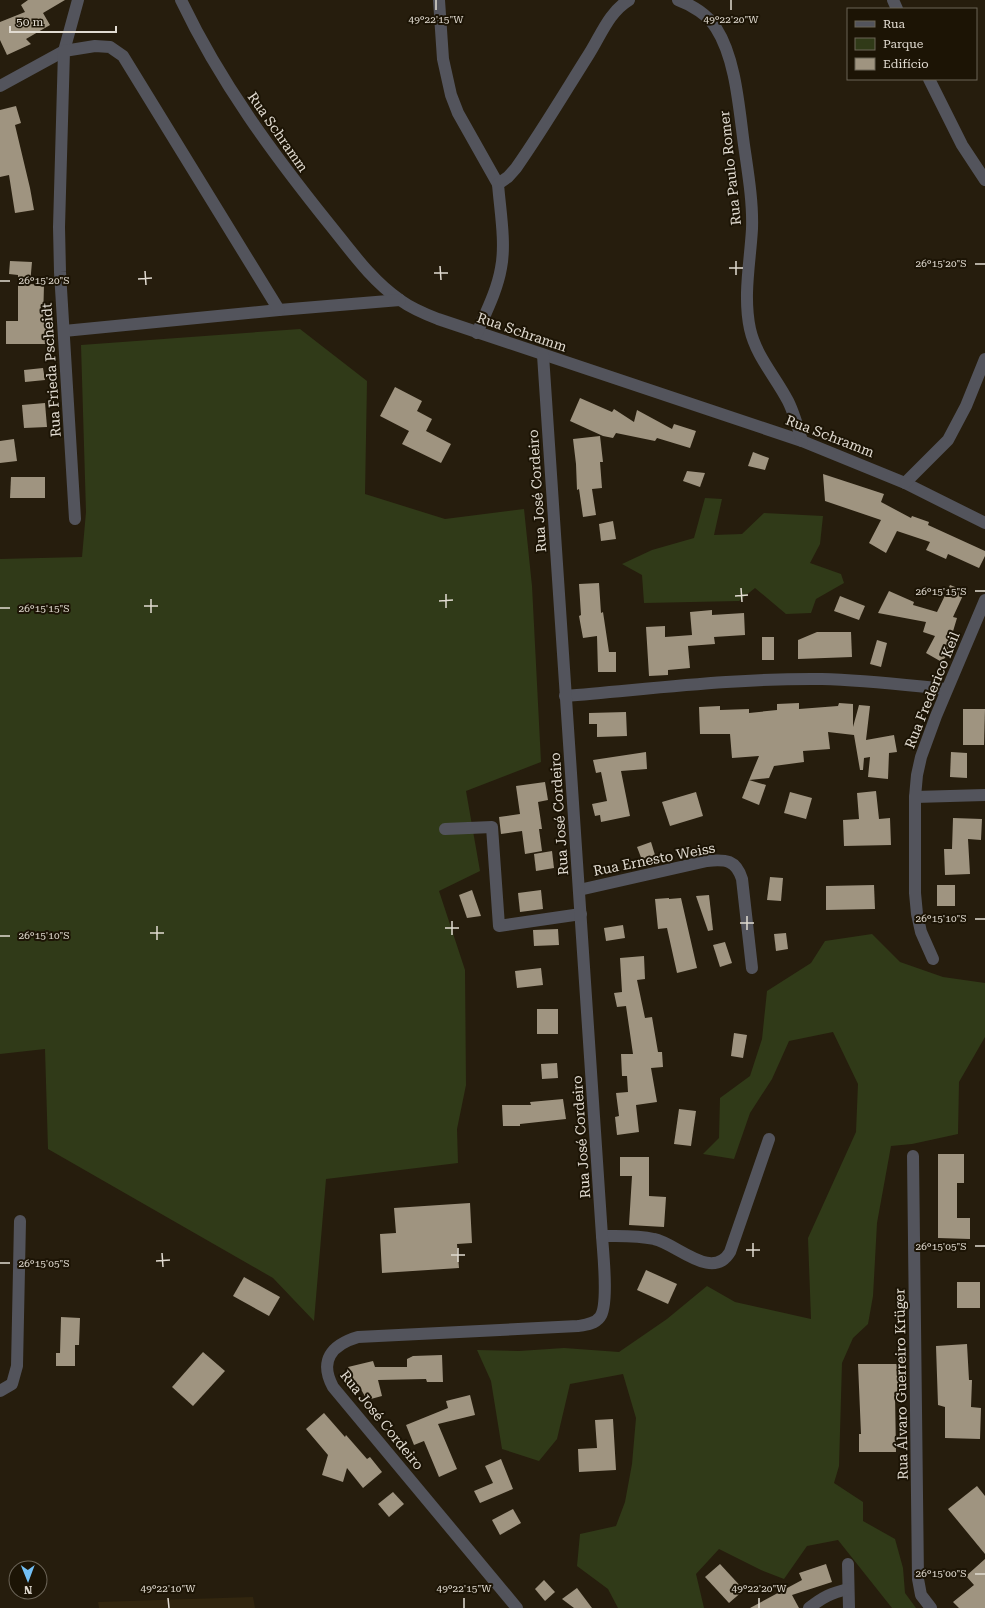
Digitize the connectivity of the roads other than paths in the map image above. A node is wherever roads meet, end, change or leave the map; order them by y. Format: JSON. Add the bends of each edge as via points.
{"nodes":[{"id":1,"x":78,"y":0,"type":"edge"},
{"id":2,"x":181,"y":0,"type":"edge"},
{"id":3,"x":439,"y":0,"type":"edge"},
{"id":4,"x":629,"y":0,"type":"edge"},
{"id":5,"x":678,"y":0,"type":"edge"},
{"id":6,"x":64,"y":51,"type":"junction"},
{"id":7,"x":930,"y":80,"type":"edge"},
{"id":8,"x":0,"y":86,"type":"edge"},
{"id":9,"x":985,"y":180,"type":"edge"},
{"id":10,"x":498,"y":184,"type":"junction"},
{"id":11,"x":400,"y":300,"type":"junction"},
{"id":12,"x":279,"y":310,"type":"junction"},
{"id":13,"x":64,"y":331,"type":"junction"},
{"id":14,"x":477,"y":333,"type":"junction"},
{"id":15,"x":542,"y":355,"type":"junction"},
{"id":16,"x":985,"y":359,"type":"edge"},
{"id":17,"x":802,"y":441,"type":"junction"},
{"id":18,"x":905,"y":483,"type":"junction"},
{"id":19,"x":75,"y":519,"type":"dead end"},
{"id":20,"x":985,"y":523,"type":"edge"},
{"id":21,"x":985,"y":600,"type":"edge"},
{"id":22,"x":946,"y":689,"type":"junction"},
{"id":23,"x":566,"y":696,"type":"junction"},
{"id":24,"x":985,"y":795,"type":"edge"},
{"id":25,"x":915,"y":796,"type":"junction"},
{"id":26,"x":445,"y":829,"type":"dead end"},
{"id":27,"x":580,"y":890,"type":"junction"},
{"id":28,"x":581,"y":914,"type":"junction"},
{"id":29,"x":933,"y":959,"type":"dead end"},
{"id":30,"x":752,"y":968,"type":"dead end"},
{"id":31,"x":769,"y":1139,"type":"dead end"},
{"id":32,"x":913,"y":1156,"type":"dead end"},
{"id":33,"x":20,"y":1221,"type":"dead end"},
{"id":34,"x":602,"y":1236,"type":"junction"},
{"id":35,"x":0,"y":1391,"type":"edge"},
{"id":36,"x":848,"y":1564,"type":"dead end"},
{"id":37,"x":848,"y":1589,"type":"junction"},
{"id":38,"x":517,"y":1608,"type":"edge"},
{"id":39,"x":809,"y":1608,"type":"edge"},
{"id":40,"x":849,"y":1608,"type":"edge"},
{"id":41,"x":931,"y":1608,"type":"edge"}],
"edges":[{"from":1,"to":6,"type":"street","name":"Rua Frieda Pscheidt"},
{"from":2,"to":11,"type":"street","name":"Rua Schramm","via":[[232,93],[264,140],[355,256],[384,288]]},
{"from":3,"to":10,"type":"street","via":[[443,59],[451,95]]},
{"from":4,"to":10,"type":"street","via":[[610,18],[516,168]]},
{"from":5,"to":17,"type":"street","name":"Rua Paulo Romer","via":[[695,8],[716,27],[729,58],[739,110],[750,200],[752,228],[747,298],[750,329],[754,346],[794,414]]},
{"from":6,"to":8,"type":"street"},
{"from":6,"to":12,"type":"street","via":[[95,46],[110,47],[123,56]]},
{"from":6,"to":13,"type":"street","name":"Rua Frieda Pscheidt","via":[[58,227]]},
{"from":7,"to":9,"type":"street","via":[[962,145]]},
{"from":10,"to":14,"type":"street","via":[[502,267]]},
{"from":11,"to":12,"type":"street"},
{"from":11,"to":14,"type":"street","name":"Rua Schramm","via":[[438,319]]},
{"from":12,"to":13,"type":"street"},
{"from":13,"to":19,"type":"street","name":"Rua Frieda Pscheidt"},
{"from":14,"to":15,"type":"street","name":"Rua Schramm"},
{"from":15,"to":17,"type":"street","name":"Rua Schramm"},
{"from":15,"to":23,"type":"street","name":"Rua José Cordeiro"},
{"from":16,"to":18,"type":"street","via":[[966,406],[948,440]]},
{"from":17,"to":18,"type":"street","name":"Rua Schramm"},
{"from":18,"to":20,"type":"street","name":"Rua Schramm"},
{"from":21,"to":22,"type":"street","name":"Rua Frederico Keil"},
{"from":22,"to":23,"type":"street","via":[[821,679]]},
{"from":22,"to":25,"type":"street","name":"Rua Frederico Keil","via":[[921,757]]},
{"from":23,"to":27,"type":"street","name":"Rua José Cordeiro"},
{"from":24,"to":25,"type":"street"},
{"from":25,"to":29,"type":"street","name":"Rua Frederico Keil","via":[[917,914],[921,932]]},
{"from":26,"to":28,"type":"street","via":[[492,826],[499,926]]},
{"from":27,"to":28,"type":"street","name":"Rua José Cordeiro"},
{"from":27,"to":30,"type":"street","name":"Rua Ernesto Weiss","via":[[707,861],[726,860],[733,863],[742,879]]},
{"from":28,"to":34,"type":"street","name":"Rua José Cordeiro"},
{"from":31,"to":34,"type":"street","via":[[726,1259],[718,1263],[705,1262],[694,1259],[667,1242],[641,1236]]},
{"from":32,"to":41,"type":"street","name":"Rua Álvaro Guerreiro Krüger","via":[[918,1579],[921,1595]]},
{"from":33,"to":35,"type":"street","via":[[17,1366],[12,1384]]},
{"from":34,"to":38,"type":"street","name":"Rua José Cordeiro","via":[[604,1307],[600,1317],[590,1324],[562,1328],[358,1338],[338,1345],[328,1358],[328,1378],[333,1387]]},
{"from":36,"to":37,"type":"street"},
{"from":37,"to":39,"type":"street","via":[[825,1596]]},
{"from":37,"to":40,"type":"street"}]}
